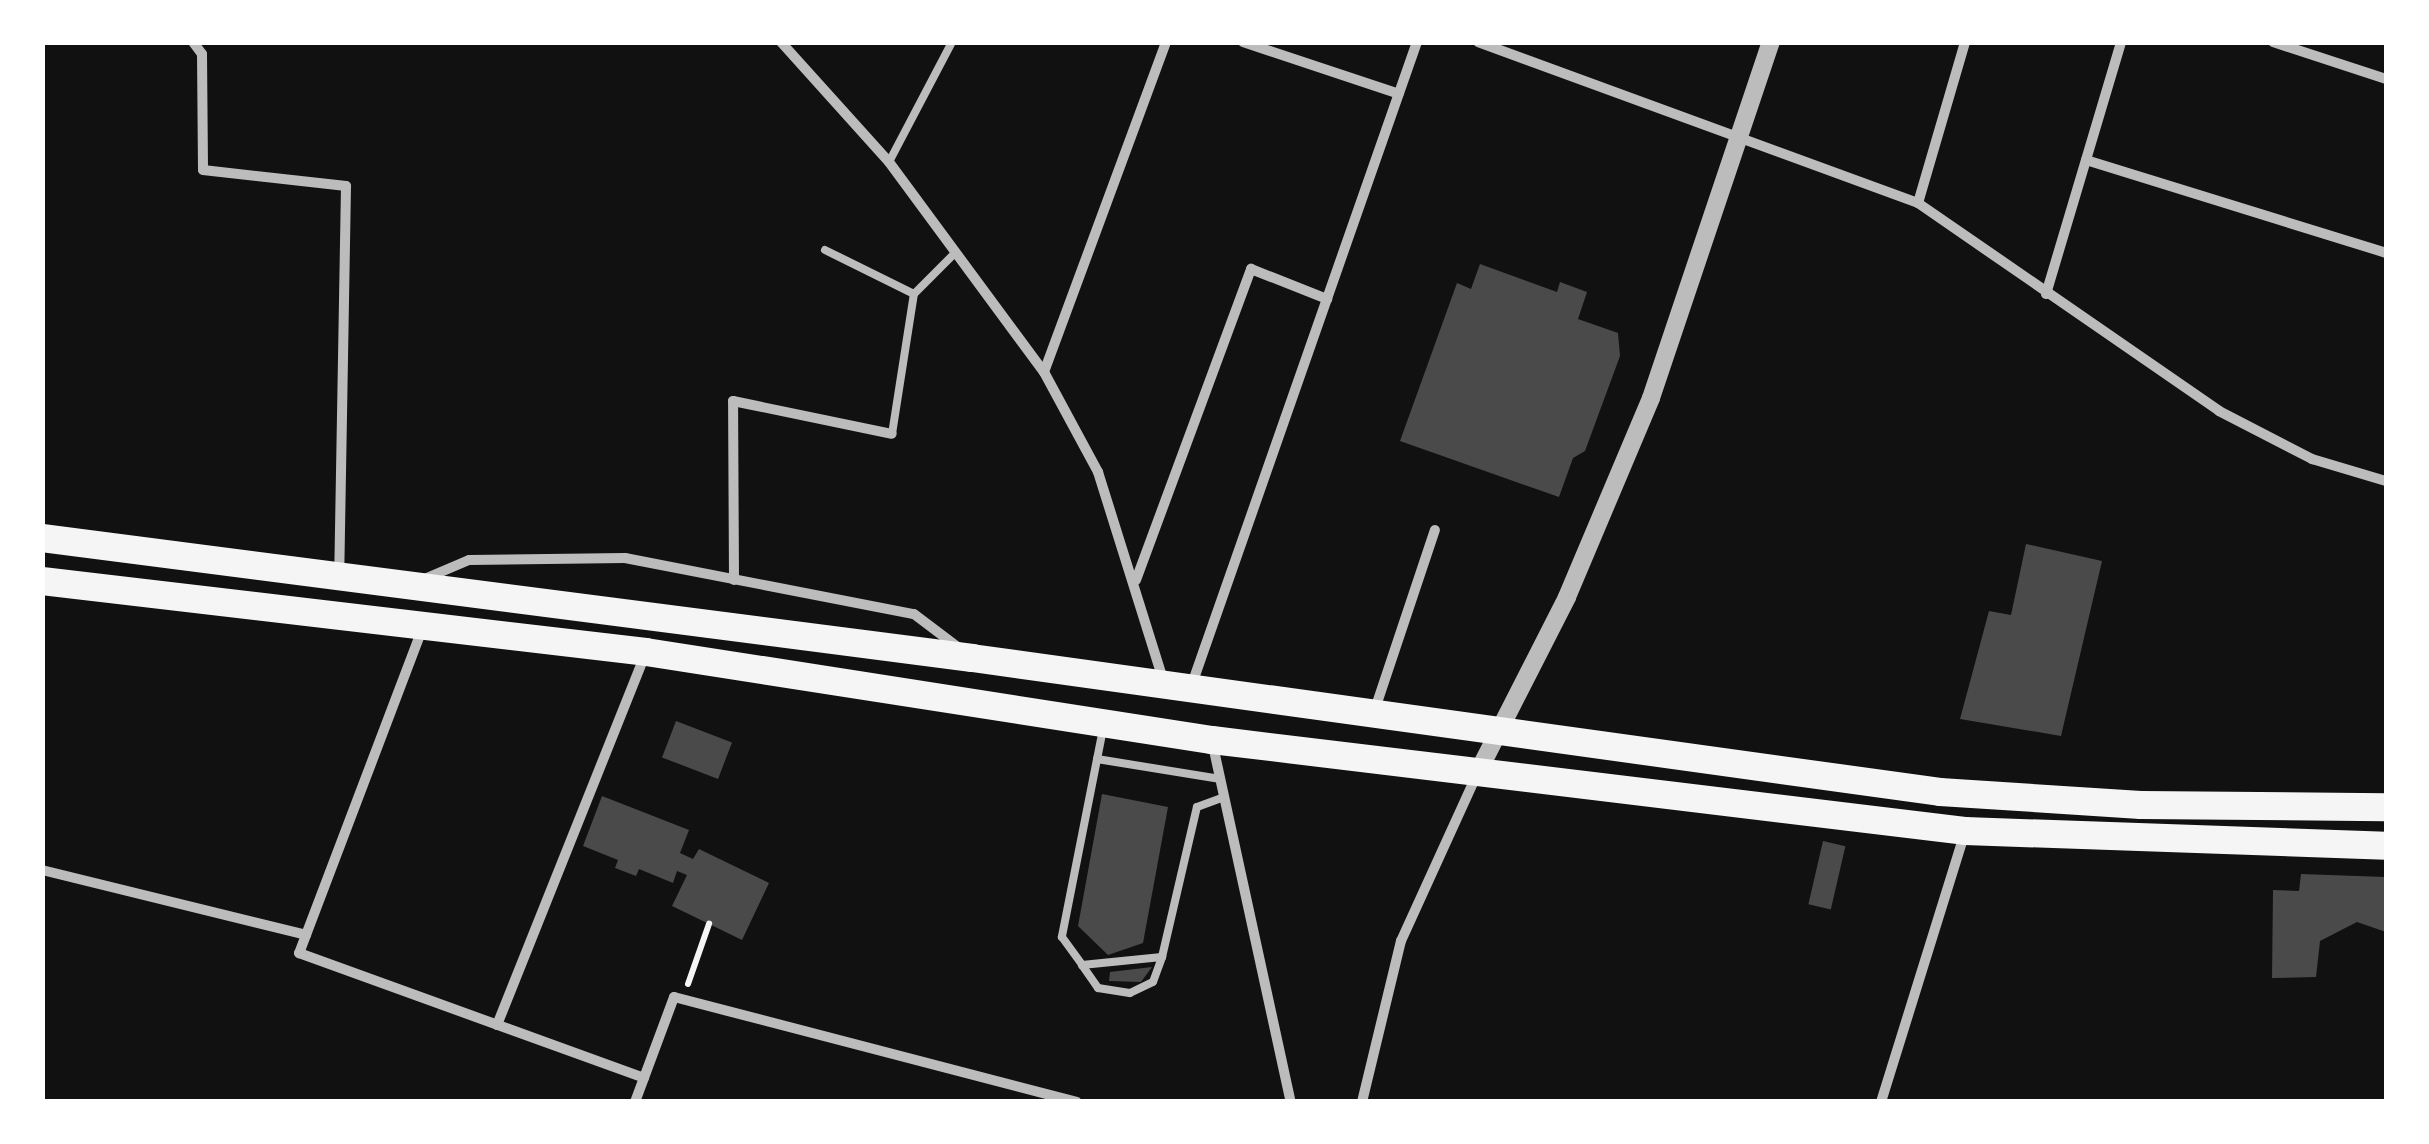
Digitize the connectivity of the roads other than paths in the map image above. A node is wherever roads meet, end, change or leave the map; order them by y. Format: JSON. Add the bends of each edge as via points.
{"nodes":[{"id":1,"x":193,"y":42,"type":"edge"},
{"id":2,"x":781,"y":42,"type":"edge"},
{"id":3,"x":952,"y":42,"type":"edge"},
{"id":4,"x":1166,"y":42,"type":"edge"},
{"id":5,"x":1243,"y":42,"type":"edge"},
{"id":6,"x":1417,"y":42,"type":"edge"},
{"id":7,"x":1478,"y":42,"type":"edge"},
{"id":8,"x":1770,"y":42,"type":"edge"},
{"id":9,"x":1966,"y":42,"type":"edge"},
{"id":10,"x":2121,"y":42,"type":"edge"},
{"id":11,"x":2273,"y":42,"type":"edge"},
{"id":12,"x":2386,"y":78,"type":"edge"},
{"id":13,"x":1399,"y":94,"type":"junction"},
{"id":14,"x":1741,"y":137,"type":"junction"},
{"id":15,"x":2086,"y":160,"type":"junction"},
{"id":16,"x":889,"y":162,"type":"junction"},
{"id":17,"x":1918,"y":202,"type":"junction"},
{"id":18,"x":824,"y":250,"type":"dead end"},
{"id":19,"x":956,"y":252,"type":"junction"},
{"id":20,"x":2386,"y":253,"type":"edge"},
{"id":21,"x":914,"y":294,"type":"junction"},
{"id":22,"x":2046,"y":294,"type":"junction"},
{"id":23,"x":1327,"y":299,"type":"junction"},
{"id":24,"x":1044,"y":372,"type":"junction"},
{"id":25,"x":892,"y":434,"type":"joint"},
{"id":26,"x":2386,"y":482,"type":"edge"},
{"id":27,"x":1435,"y":530,"type":"dead end"},
{"id":28,"x":42,"y":538,"type":"edge"},
{"id":29,"x":339,"y":575,"type":"junction"},
{"id":30,"x":734,"y":580,"type":"junction"},
{"id":31,"x":42,"y":581,"type":"edge"},
{"id":32,"x":1136,"y":581,"type":"junction"},
{"id":33,"x":412,"y":584,"type":"junction"},
{"id":34,"x":423,"y":626,"type":"junction"},
{"id":35,"x":646,"y":652,"type":"junction"},
{"id":36,"x":972,"y":658,"type":"junction"},
{"id":37,"x":1177,"y":687,"type":"junction"},
{"id":38,"x":1373,"y":713,"type":"junction"},
{"id":39,"x":1104,"y":723,"type":"junction"},
{"id":40,"x":1500,"y":730,"type":"junction"},
{"id":41,"x":1212,"y":740,"type":"junction"},
{"id":42,"x":1097,"y":759,"type":"junction"},
{"id":43,"x":1478,"y":772,"type":"junction"},
{"id":44,"x":1220,"y":779,"type":"junction"},
{"id":45,"x":1224,"y":797,"type":"junction"},
{"id":46,"x":2386,"y":808,"type":"edge"},
{"id":47,"x":1965,"y":832,"type":"junction"},
{"id":48,"x":2386,"y":846,"type":"edge"},
{"id":49,"x":42,"y":870,"type":"edge"},
{"id":50,"x":306,"y":935,"type":"junction"},
{"id":51,"x":1162,"y":957,"type":"junction"},
{"id":52,"x":1082,"y":965,"type":"junction"},
{"id":53,"x":497,"y":1025,"type":"junction"},
{"id":54,"x":644,"y":1078,"type":"junction"},
{"id":55,"x":635,"y":1102,"type":"edge"},
{"id":56,"x":1077,"y":1102,"type":"edge"},
{"id":57,"x":1291,"y":1102,"type":"edge"},
{"id":58,"x":1362,"y":1102,"type":"edge"},
{"id":59,"x":1882,"y":1102,"type":"edge"}],
"edges":[{"from":1,"to":29,"type":"street","via":[[202,54],[203,170],[346,186]]},
{"from":2,"to":16,"type":"street"},
{"from":3,"to":16,"type":"lane"},
{"from":4,"to":24,"type":"street"},
{"from":5,"to":13,"type":"street"},
{"from":6,"to":13,"type":"street"},
{"from":7,"to":14,"type":"street"},
{"from":8,"to":14,"type":"street"},
{"from":9,"to":17,"type":"street"},
{"from":10,"to":15,"type":"street"},
{"from":11,"to":12,"type":"street"},
{"from":13,"to":23,"type":"street"},
{"from":14,"to":17,"type":"street"},
{"from":14,"to":40,"type":"street","via":[[1651,398],[1566,597]]},
{"from":15,"to":20,"type":"street"},
{"from":15,"to":22,"type":"street"},
{"from":16,"to":19,"type":"street"},
{"from":17,"to":22,"type":"street"},
{"from":18,"to":21,"type":"lane"},
{"from":19,"to":21,"type":"lane"},
{"from":19,"to":24,"type":"street"},
{"from":21,"to":25,"type":"lane"},
{"from":22,"to":26,"type":"street","via":[[2220,411],[2312,459]]},
{"from":23,"to":32,"type":"street","via":[[1251,269]]},
{"from":23,"to":37,"type":"street"},
{"from":24,"to":32,"type":"street","via":[[1098,472]]},
{"from":25,"to":30,"type":"street","via":[[734,400]]},
{"from":27,"to":38,"type":"street"},
{"from":28,"to":29,"type":"highway"},
{"from":29,"to":33,"type":"highway"},
{"from":30,"to":33,"type":"street","via":[[625,558],[468,560]]},
{"from":30,"to":36,"type":"street","via":[[914,614]]},
{"from":31,"to":34,"type":"highway"},
{"from":32,"to":37,"type":"street"},
{"from":33,"to":36,"type":"highway"},
{"from":34,"to":35,"type":"highway"},
{"from":34,"to":50,"type":"street"},
{"from":35,"to":39,"type":"highway"},
{"from":35,"to":53,"type":"street"},
{"from":36,"to":37,"type":"highway"},
{"from":37,"to":38,"type":"highway"},
{"from":38,"to":40,"type":"highway"},
{"from":39,"to":41,"type":"highway"},
{"from":39,"to":42,"type":"lane"},
{"from":40,"to":43,"type":"street"},
{"from":40,"to":46,"type":"highway","via":[[1940,792],[2141,805]]},
{"from":41,"to":43,"type":"highway"},
{"from":41,"to":44,"type":"street"},
{"from":42,"to":44,"type":"lane"},
{"from":42,"to":52,"type":"lane","via":[[1062,936]]},
{"from":43,"to":47,"type":"highway"},
{"from":43,"to":58,"type":"street","via":[[1401,941]]},
{"from":44,"to":45,"type":"street"},
{"from":45,"to":51,"type":"lane","via":[[1197,807]]},
{"from":45,"to":57,"type":"street"},
{"from":47,"to":48,"type":"highway"},
{"from":47,"to":59,"type":"street"},
{"from":49,"to":50,"type":"street"},
{"from":50,"to":53,"type":"street","via":[[299,953]]},
{"from":51,"to":52,"type":"lane"},
{"from":51,"to":52,"type":"lane","via":[[1153,982],[1130,993],[1098,988]]},
{"from":53,"to":54,"type":"street"},
{"from":54,"to":55,"type":"street"},
{"from":54,"to":56,"type":"street","via":[[674,997]]}]}
